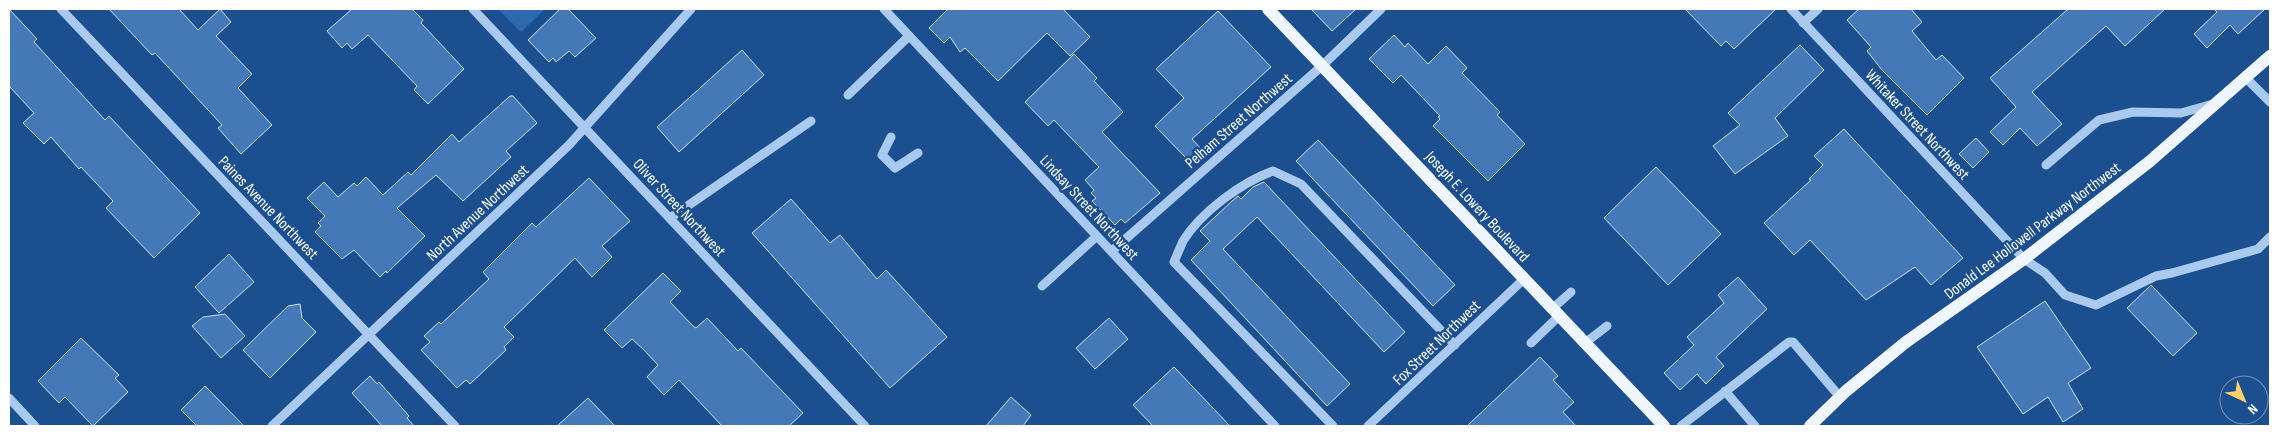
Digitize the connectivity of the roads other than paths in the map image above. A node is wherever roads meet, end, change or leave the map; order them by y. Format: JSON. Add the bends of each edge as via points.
{"nodes":[{"id":1,"x":61,"y":9,"type":"edge"},
{"id":2,"x":473,"y":9,"type":"edge"},
{"id":3,"x":691,"y":9,"type":"edge"},
{"id":4,"x":884,"y":9,"type":"edge"},
{"id":5,"x":1268,"y":9,"type":"edge"},
{"id":6,"x":1381,"y":9,"type":"edge"},
{"id":7,"x":1791,"y":9,"type":"edge"},
{"id":8,"x":1818,"y":9,"type":"edge"},
{"id":9,"x":1804,"y":23,"type":"junction"},
{"id":10,"x":909,"y":36,"type":"junction"},
{"id":11,"x":2270,"y":56,"type":"edge"},
{"id":12,"x":1323,"y":66,"type":"junction"},
{"id":13,"x":2246,"y":78,"type":"junction"},
{"id":14,"x":848,"y":95,"type":"dead end"},
{"id":15,"x":2220,"y":102,"type":"junction"},
{"id":16,"x":2270,"y":102,"type":"edge"},
{"id":17,"x":811,"y":121,"type":"dead end"},
{"id":18,"x":584,"y":126,"type":"junction"},
{"id":19,"x":891,"y":137,"type":"dead end"},
{"id":20,"x":918,"y":153,"type":"dead end"},
{"id":21,"x":2046,"y":165,"type":"dead end"},
{"id":22,"x":670,"y":218,"type":"junction"},
{"id":23,"x":1097,"y":236,"type":"junction"},
{"id":24,"x":2270,"y":237,"type":"edge"},
{"id":25,"x":1112,"y":251,"type":"junction"},
{"id":26,"x":2024,"y":259,"type":"junction"},
{"id":27,"x":1524,"y":279,"type":"junction"},
{"id":28,"x":1042,"y":286,"type":"dead end"},
{"id":29,"x":1571,"y":292,"type":"dead end"},
{"id":30,"x":1556,"y":312,"type":"junction"},
{"id":31,"x":1606,"y":326,"type":"dead end"},
{"id":32,"x":369,"y":334,"type":"junction"},
{"id":33,"x":1531,"y":343,"type":"dead end"},
{"id":34,"x":1585,"y":344,"type":"junction"},
{"id":35,"x":1455,"y":345,"type":"junction"},
{"id":36,"x":1725,"y":391,"type":"junction"},
{"id":37,"x":1840,"y":397,"type":"junction"},
{"id":38,"x":9,"y":398,"type":"edge"},
{"id":39,"x":35,"y":426,"type":"edge"},
{"id":40,"x":272,"y":426,"type":"edge"},
{"id":41,"x":455,"y":426,"type":"edge"},
{"id":42,"x":864,"y":426,"type":"edge"},
{"id":43,"x":1275,"y":426,"type":"edge"},
{"id":44,"x":1333,"y":426,"type":"edge"},
{"id":45,"x":1368,"y":426,"type":"edge"},
{"id":46,"x":1664,"y":426,"type":"edge"},
{"id":47,"x":1680,"y":426,"type":"edge"},
{"id":48,"x":1755,"y":426,"type":"edge"},
{"id":49,"x":1810,"y":426,"type":"edge"}],
"edges":[{"from":1,"to":32,"type":"street","name":"Paines Avenue Northwest"},
{"from":2,"to":18,"type":"street","name":"Oliver Street Northwest"},
{"from":3,"to":18,"type":"street","name":"North Avenue Northwest"},
{"from":4,"to":10,"type":"street","name":"Lindsay Street Northwest"},
{"from":5,"to":12,"type":"main road","name":"Joseph E. Lowery Boulevard"},
{"from":6,"to":12,"type":"street","name":"Pelham Street Northwest"},
{"from":7,"to":9,"type":"street","name":"Whitaker Street Northwest"},
{"from":8,"to":9,"type":"street"},
{"from":9,"to":26,"type":"street","name":"Whitaker Street Northwest"},
{"from":10,"to":14,"type":"street"},
{"from":10,"to":23,"type":"street","name":"Lindsay Street Northwest"},
{"from":11,"to":13,"type":"main road","name":"Donald Lee Hollowell Parkway Northwest"},
{"from":12,"to":25,"type":"street","name":"Pelham Street Northwest"},
{"from":12,"to":27,"type":"main road","name":"Joseph E. Lowery Boulevard"},
{"from":13,"to":15,"type":"main road","name":"Donald Lee Hollowell Parkway Northwest"},
{"from":13,"to":16,"type":"street"},
{"from":15,"to":21,"type":"street","via":[[2181,113],[2133,112],[2099,120]]},
{"from":15,"to":26,"type":"main road","name":"Donald Lee Hollowell Parkway Northwest"},
{"from":17,"to":22,"type":"street"},
{"from":18,"to":22,"type":"street","name":"Oliver Street Northwest"},
{"from":18,"to":32,"type":"street","name":"North Avenue Northwest","via":[[569,145]]},
{"from":19,"to":20,"type":"street","via":[[882,155],[895,168]]},
{"from":22,"to":42,"type":"street","name":"Oliver Street Northwest"},
{"from":23,"to":25,"type":"street","name":"Lindsay Street Northwest"},
{"from":23,"to":28,"type":"street"},
{"from":24,"to":26,"type":"street","name":"Whitaker Street Northwest","via":[[2258,249],[2156,276],[2096,305],[2065,295],[2045,274]]},
{"from":25,"to":43,"type":"street","name":"Lindsay Street Northwest"},
{"from":26,"to":37,"type":"main road","name":"Donald Lee Hollowell Parkway Northwest","via":[[1906,342]]},
{"from":27,"to":30,"type":"main road","name":"Joseph E. Lowery Boulevard"},
{"from":27,"to":35,"type":"street","name":"Fox Street Northwest"},
{"from":29,"to":30,"type":"street"},
{"from":30,"to":33,"type":"street"},
{"from":30,"to":34,"type":"main road","name":"Joseph E. Lowery Boulevard"},
{"from":31,"to":34,"type":"street"},
{"from":32,"to":40,"type":"street","name":"North Avenue Northwest"},
{"from":32,"to":41,"type":"street","name":"Paines Avenue Northwest"},
{"from":34,"to":46,"type":"main road","name":"Joseph E. Lowery Boulevard"},
{"from":35,"to":44,"type":"street","via":[[1301,184],[1273,170],[1253,178],[1204,216],[1184,241],[1174,262]]},
{"from":35,"to":45,"type":"street","name":"Fox Street Northwest"},
{"from":36,"to":37,"type":"street","via":[[1788,342],[1793,342]]},
{"from":36,"to":47,"type":"street"},
{"from":36,"to":48,"type":"street"},
{"from":37,"to":49,"type":"main road","name":"Donald Lee Hollowell Parkway Northwest"},
{"from":38,"to":39,"type":"street"}]}
